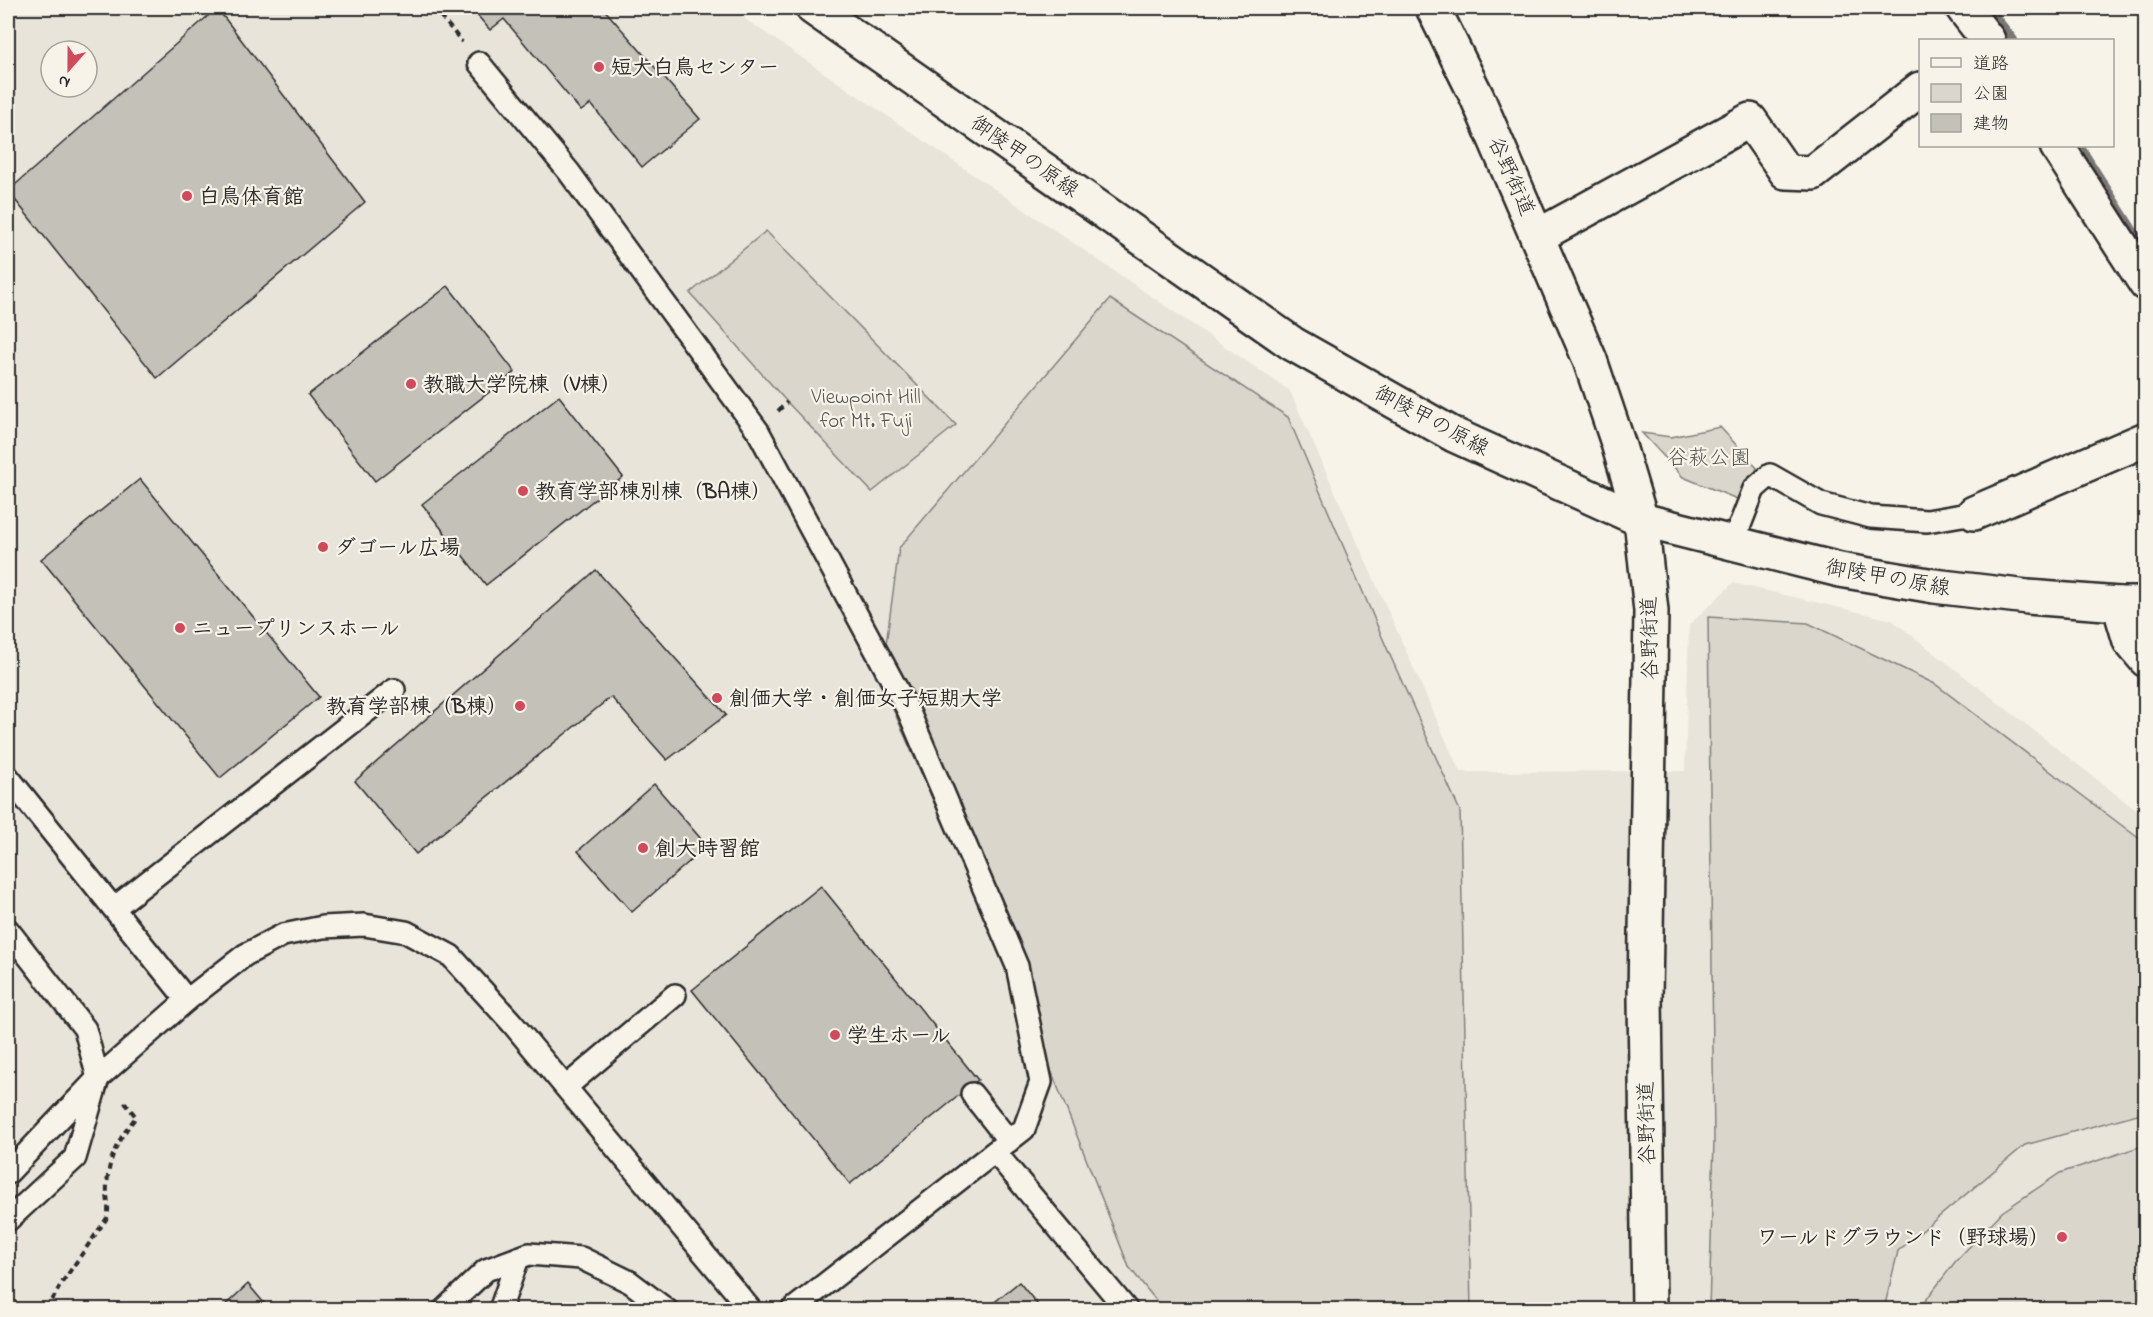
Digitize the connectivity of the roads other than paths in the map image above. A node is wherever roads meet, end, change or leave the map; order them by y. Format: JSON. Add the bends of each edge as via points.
{"nodes":[{"id":1,"x":813,"y":8,"type":"edge"},
{"id":2,"x":1433,"y":8,"type":"edge"},
{"id":3,"x":1963,"y":8,"type":"edge"},
{"id":4,"x":1984,"y":39,"type":"edge"},
{"id":5,"x":479,"y":63,"type":"road end"},
{"id":6,"x":1919,"y":90,"type":"edge"},
{"id":7,"x":2058,"y":147,"type":"edge"},
{"id":8,"x":1538,"y":236,"type":"junction"},
{"id":9,"x":2145,"y":284,"type":"edge"},
{"id":10,"x":2145,"y":439,"type":"edge"},
{"id":11,"x":1974,"y":513,"type":"joint"},
{"id":12,"x":1641,"y":520,"type":"junction"},
{"id":13,"x":1733,"y":543,"type":"junction"},
{"id":14,"x":2132,"y":604,"type":"edge"},
{"id":15,"x":2145,"y":660,"type":"edge"},
{"id":16,"x":394,"y":690,"type":"dead end"},
{"id":17,"x":8,"y":777,"type":"edge"},
{"id":18,"x":114,"y":908,"type":"junction"},
{"id":19,"x":8,"y":930,"type":"edge"},
{"id":20,"x":675,"y":995,"type":"dead end"},
{"id":21,"x":187,"y":1000,"type":"junction"},
{"id":22,"x":98,"y":1078,"type":"junction"},
{"id":23,"x":566,"y":1087,"type":"junction"},
{"id":24,"x":972,"y":1094,"type":"dead end"},
{"id":25,"x":1002,"y":1146,"type":"junction"},
{"id":26,"x":8,"y":1173,"type":"edge"},
{"id":27,"x":8,"y":1220,"type":"edge"},
{"id":28,"x":518,"y":1258,"type":"junction"},
{"id":29,"x":444,"y":1310,"type":"edge"},
{"id":30,"x":500,"y":1310,"type":"edge"},
{"id":31,"x":667,"y":1310,"type":"edge"},
{"id":32,"x":751,"y":1310,"type":"edge"},
{"id":33,"x":792,"y":1310,"type":"edge"},
{"id":34,"x":1127,"y":1310,"type":"edge"},
{"id":35,"x":1649,"y":1310,"type":"edge"}],
"edges":[{"from":1,"to":12,"type":"street","name":"御陵甲の原線","via":[[1293,344],[1454,435]]},
{"from":2,"to":8,"type":"street","name":"谷野街道"},
{"from":3,"to":4,"type":"street"},
{"from":5,"to":25,"type":"lane","via":[[569,172],[753,422],[908,710],[1017,966],[1041,1082],[1024,1129]]},
{"from":6,"to":8,"type":"street","via":[[1813,173],[1786,172],[1750,120]]},
{"from":7,"to":9,"type":"street"},
{"from":8,"to":12,"type":"street","name":"谷野街道","via":[[1590,360]]},
{"from":10,"to":11,"type":"street"},
{"from":11,"to":13,"type":"lane","via":[[1928,521],[1871,517],[1821,504],[1770,475],[1754,489]]},
{"from":12,"to":13,"type":"street","name":"御陵甲の原線"},
{"from":12,"to":35,"type":"street","name":"谷野街道","via":[[1651,611],[1645,997]]},
{"from":13,"to":14,"type":"street","name":"御陵甲の原線","via":[[1840,570],[1934,586]]},
{"from":14,"to":15,"type":"street","via":[[2130,641]]},
{"from":16,"to":18,"type":"lane"},
{"from":17,"to":18,"type":"lane"},
{"from":18,"to":21,"type":"lane"},
{"from":19,"to":22,"type":"lane","via":[[85,1029]]},
{"from":20,"to":23,"type":"lane"},
{"from":21,"to":22,"type":"lane"},
{"from":21,"to":23,"type":"lane","via":[[245,955],[283,935],[323,927],[364,925],[405,932],[451,956]]},
{"from":22,"to":26,"type":"lane"},
{"from":22,"to":27,"type":"lane","via":[[75,1158]]},
{"from":23,"to":32,"type":"lane"},
{"from":24,"to":25,"type":"lane"},
{"from":25,"to":33,"type":"lane"},
{"from":25,"to":34,"type":"lane"},
{"from":28,"to":29,"type":"lane","via":[[486,1270]]},
{"from":28,"to":30,"type":"lane"},
{"from":28,"to":31,"type":"lane","via":[[530,1254],[581,1258],[630,1282]]}]}
